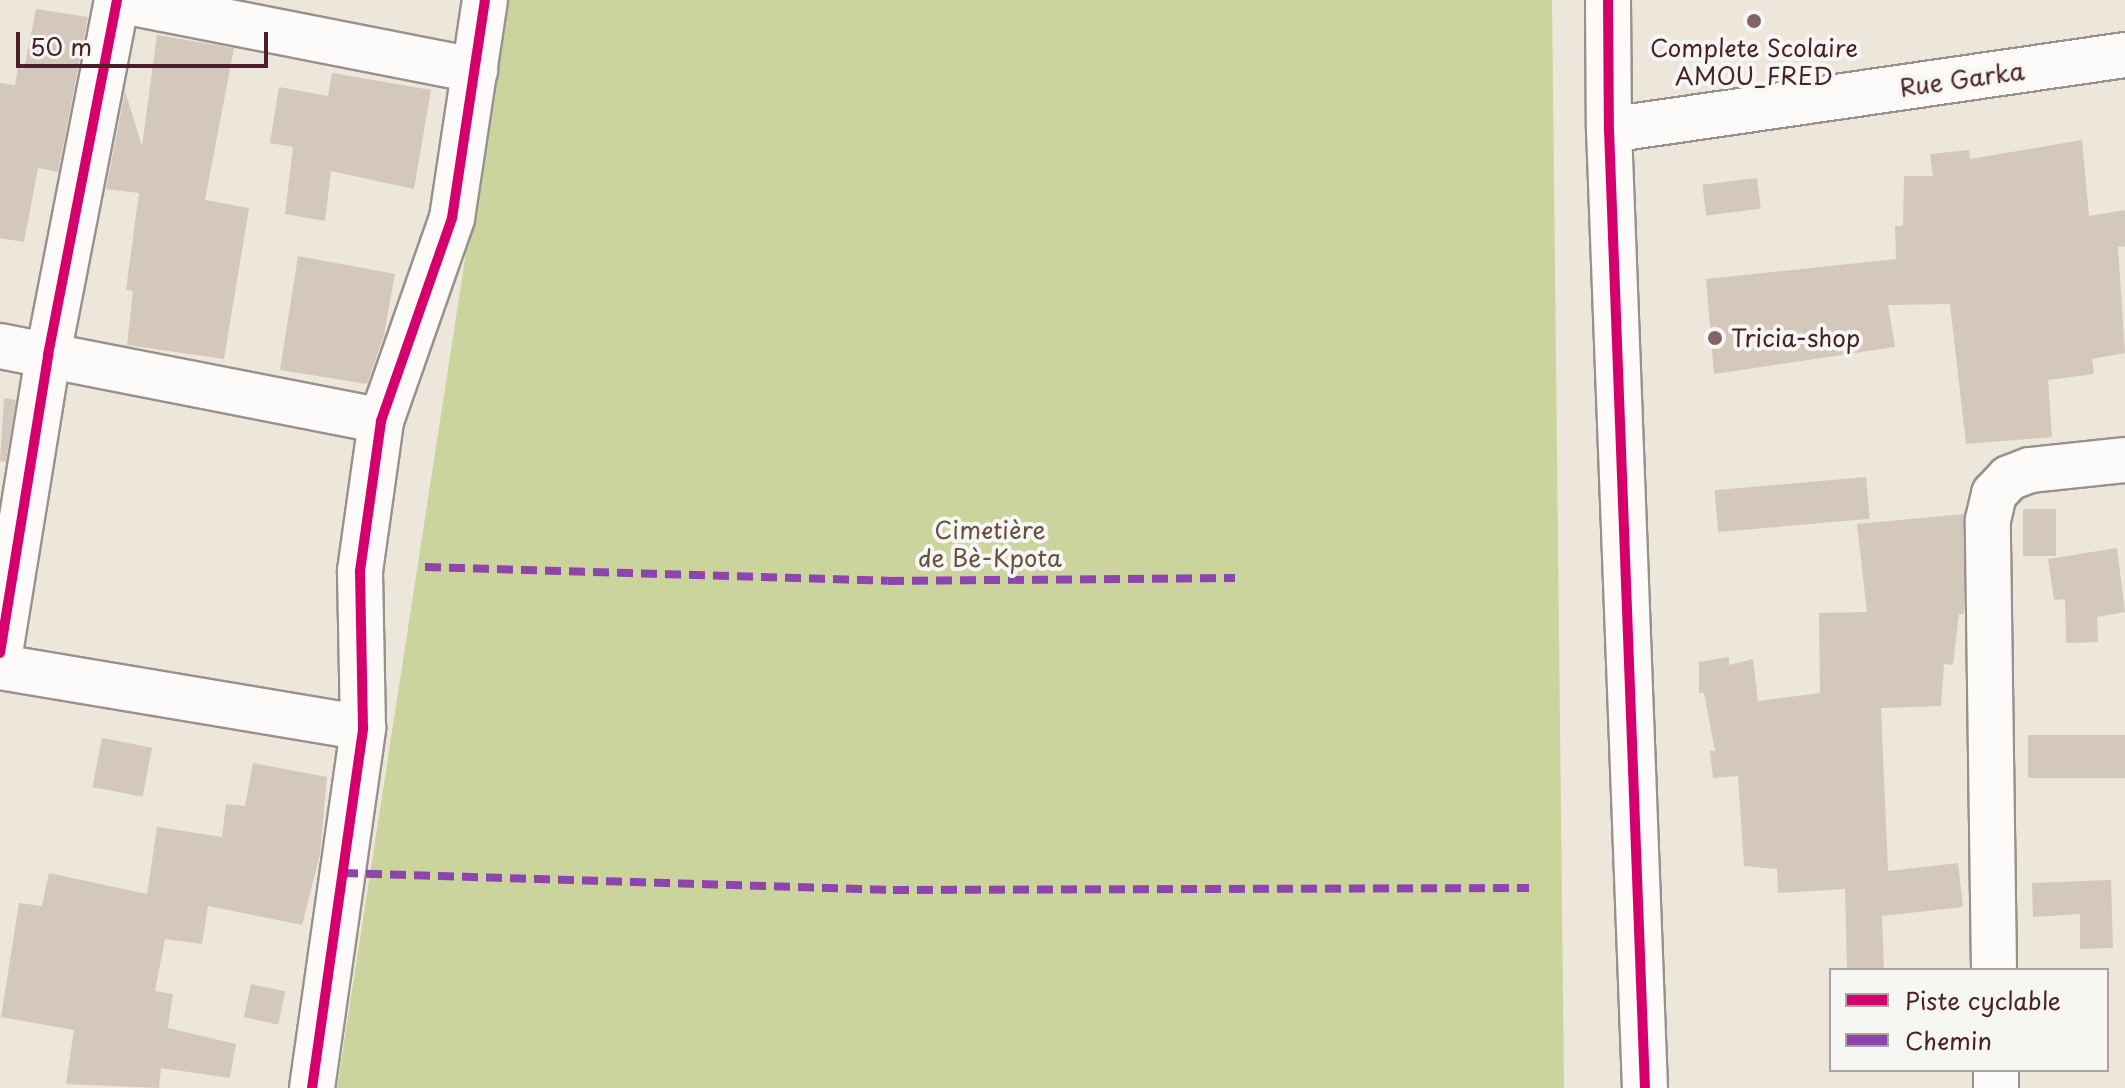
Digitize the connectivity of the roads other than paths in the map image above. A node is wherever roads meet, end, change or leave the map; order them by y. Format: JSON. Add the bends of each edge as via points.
{"nodes":[{"id":1,"x":117,"y":0,"type":"edge"},
{"id":2,"x":485,"y":0,"type":"edge"},
{"id":3,"x":1608,"y":0,"type":"edge"},
{"id":4,"x":2125,"y":55,"type":"edge"},
{"id":5,"x":475,"y":70,"type":"junction"},
{"id":6,"x":1609,"y":130,"type":"junction"},
{"id":7,"x":0,"y":346,"type":"edge"},
{"id":8,"x":48,"y":355,"type":"junction"},
{"id":9,"x":381,"y":421,"type":"junction"},
{"id":10,"x":2125,"y":460,"type":"edge"},
{"id":11,"x":0,"y":653,"type":"edge"},
{"id":12,"x":0,"y":667,"type":"edge"},
{"id":13,"x":363,"y":728,"type":"junction"},
{"id":14,"x":1994,"y":968,"type":"edge"},
{"id":15,"x":312,"y":1088,"type":"edge"},
{"id":16,"x":1645,"y":1088,"type":"edge"}],
"edges":[{"from":1,"to":5,"type":"street"},
{"from":1,"to":8,"type":"street"},
{"from":2,"to":5,"type":"street"},
{"from":3,"to":6,"type":"street"},
{"from":4,"to":6,"type":"street","name":"Rue Garka"},
{"from":5,"to":9,"type":"street","via":[[452,218]]},
{"from":6,"to":16,"type":"street"},
{"from":7,"to":8,"type":"street"},
{"from":8,"to":9,"type":"street"},
{"from":8,"to":11,"type":"street"},
{"from":9,"to":13,"type":"street","via":[[360,571]]},
{"from":10,"to":14,"type":"street","via":[[2030,470],[2009,478],[1994,494],[1988,520]]},
{"from":12,"to":13,"type":"street"},
{"from":13,"to":15,"type":"street"}]}
